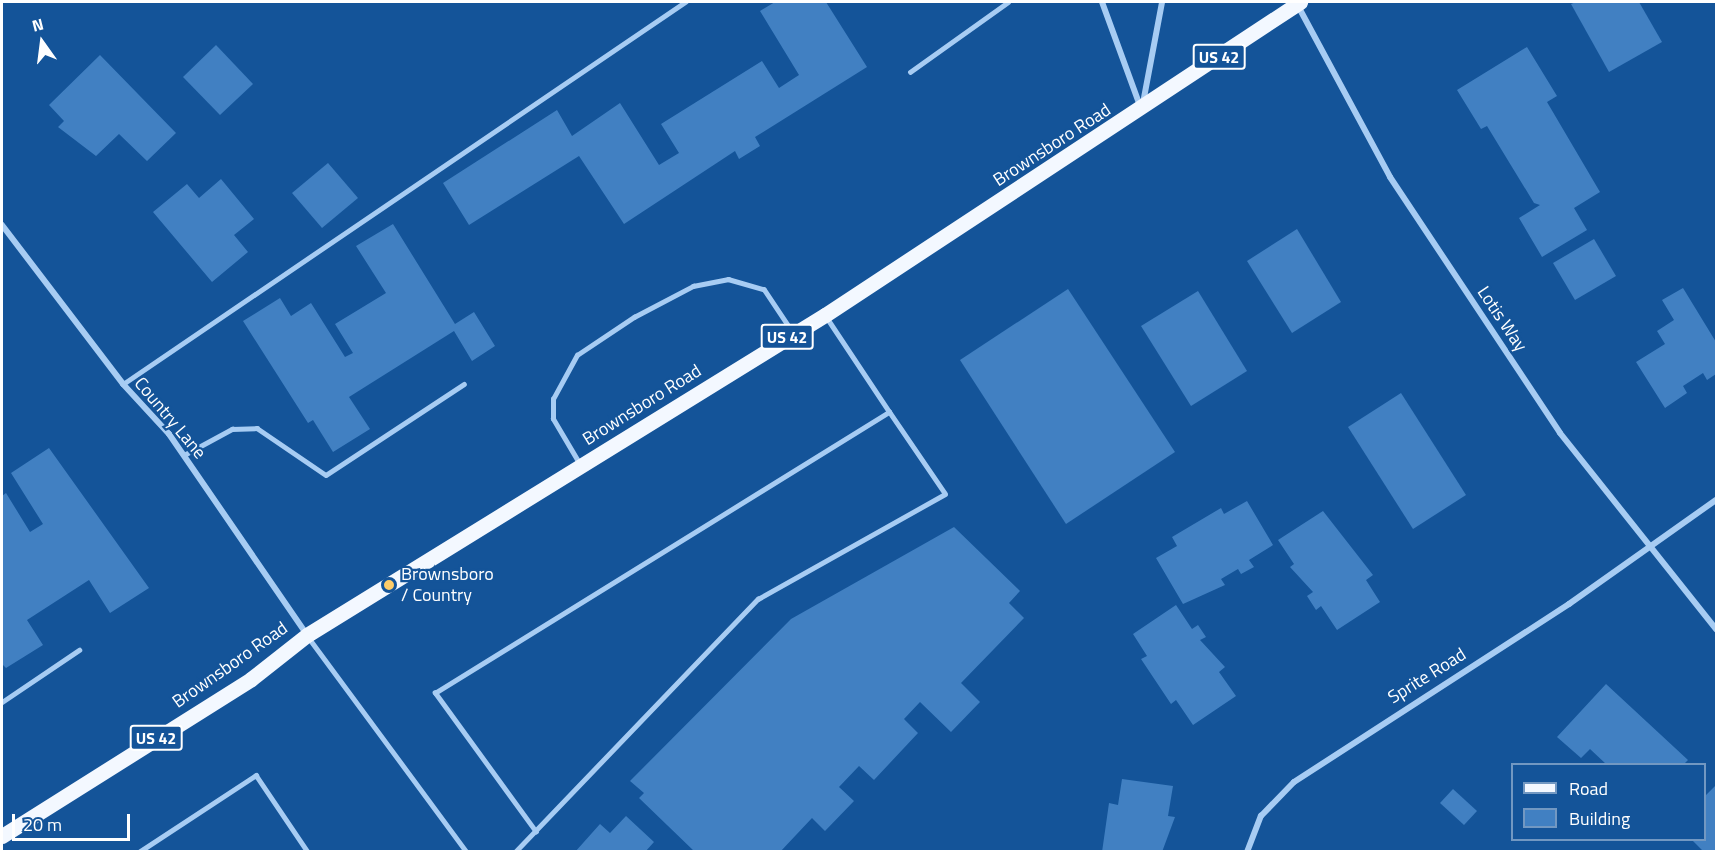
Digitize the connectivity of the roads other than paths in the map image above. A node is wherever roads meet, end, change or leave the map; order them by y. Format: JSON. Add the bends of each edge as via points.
{"nodes":[{"id":1,"x":685,"y":2,"type":"edge"},
{"id":2,"x":1008,"y":2,"type":"edge"},
{"id":3,"x":1102,"y":2,"type":"edge"},
{"id":4,"x":1162,"y":2,"type":"edge"},
{"id":5,"x":1298,"y":3,"type":"edge"},
{"id":6,"x":910,"y":72,"type":"dead end"},
{"id":7,"x":1142,"y":110,"type":"junction"},
{"id":8,"x":2,"y":225,"type":"edge"},
{"id":9,"x":825,"y":315,"type":"junction"},
{"id":10,"x":793,"y":333,"type":"junction"},
{"id":11,"x":123,"y":384,"type":"junction"},
{"id":12,"x":464,"y":384,"type":"dead end"},
{"id":13,"x":889,"y":412,"type":"junction"},
{"id":14,"x":184,"y":455,"type":"junction"},
{"id":15,"x":581,"y":466,"type":"junction"},
{"id":16,"x":1716,"y":500,"type":"edge"},
{"id":17,"x":1647,"y":549,"type":"junction"},
{"id":18,"x":1716,"y":629,"type":"edge"},
{"id":19,"x":308,"y":635,"type":"junction"},
{"id":20,"x":80,"y":650,"type":"dead end"},
{"id":21,"x":2,"y":702,"type":"edge"},
{"id":22,"x":536,"y":832,"type":"junction"},
{"id":23,"x":2,"y":836,"type":"edge"},
{"id":24,"x":139,"y":852,"type":"edge"},
{"id":25,"x":308,"y":852,"type":"edge"},
{"id":26,"x":467,"y":852,"type":"edge"},
{"id":27,"x":515,"y":852,"type":"edge"},
{"id":28,"x":1246,"y":852,"type":"edge"}],
"edges":[{"from":1,"to":11,"type":"lane"},
{"from":2,"to":6,"type":"lane"},
{"from":3,"to":7,"type":"street"},
{"from":4,"to":7,"type":"street"},
{"from":5,"to":7,"type":"main road","name":"Brownsboro Road","number":"US 42"},
{"from":5,"to":17,"type":"street","name":"Lotis Way","via":[[1390,177],[1560,433]]},
{"from":7,"to":9,"type":"main road","name":"Brownsboro Road","number":"US 42"},
{"from":8,"to":11,"type":"street","name":"Country Lane"},
{"from":9,"to":10,"type":"main road","name":"Brownsboro Road","number":"US 42"},
{"from":9,"to":13,"type":"lane"},
{"from":10,"to":15,"type":"main road","name":"Brownsboro Road","number":"US 42"},
{"from":10,"to":15,"type":"lane","via":[[764,289],[728,279],[693,286],[634,317],[577,355],[553,399],[554,419]]},
{"from":11,"to":14,"type":"street","name":"Country Lane"},
{"from":12,"to":14,"type":"lane","via":[[326,475],[257,428],[232,429]]},
{"from":13,"to":22,"type":"lane","via":[[945,494],[758,599]]},
{"from":13,"to":22,"type":"lane","via":[[435,693]]},
{"from":14,"to":19,"type":"street","name":"Country Lane"},
{"from":15,"to":19,"type":"main road","name":"Brownsboro Road","number":"US 42"},
{"from":16,"to":17,"type":"street","name":"Sprite Road"},
{"from":17,"to":18,"type":"street","name":"Lotis Way"},
{"from":17,"to":28,"type":"street","name":"Sprite Road","via":[[1294,782],[1261,816]]},
{"from":19,"to":23,"type":"main road","name":"Brownsboro Road","number":"US 42","via":[[251,678]]},
{"from":19,"to":26,"type":"lane"},
{"from":20,"to":21,"type":"lane"},
{"from":22,"to":27,"type":"lane"},
{"from":24,"to":25,"type":"lane","via":[[255,775]]}]}
